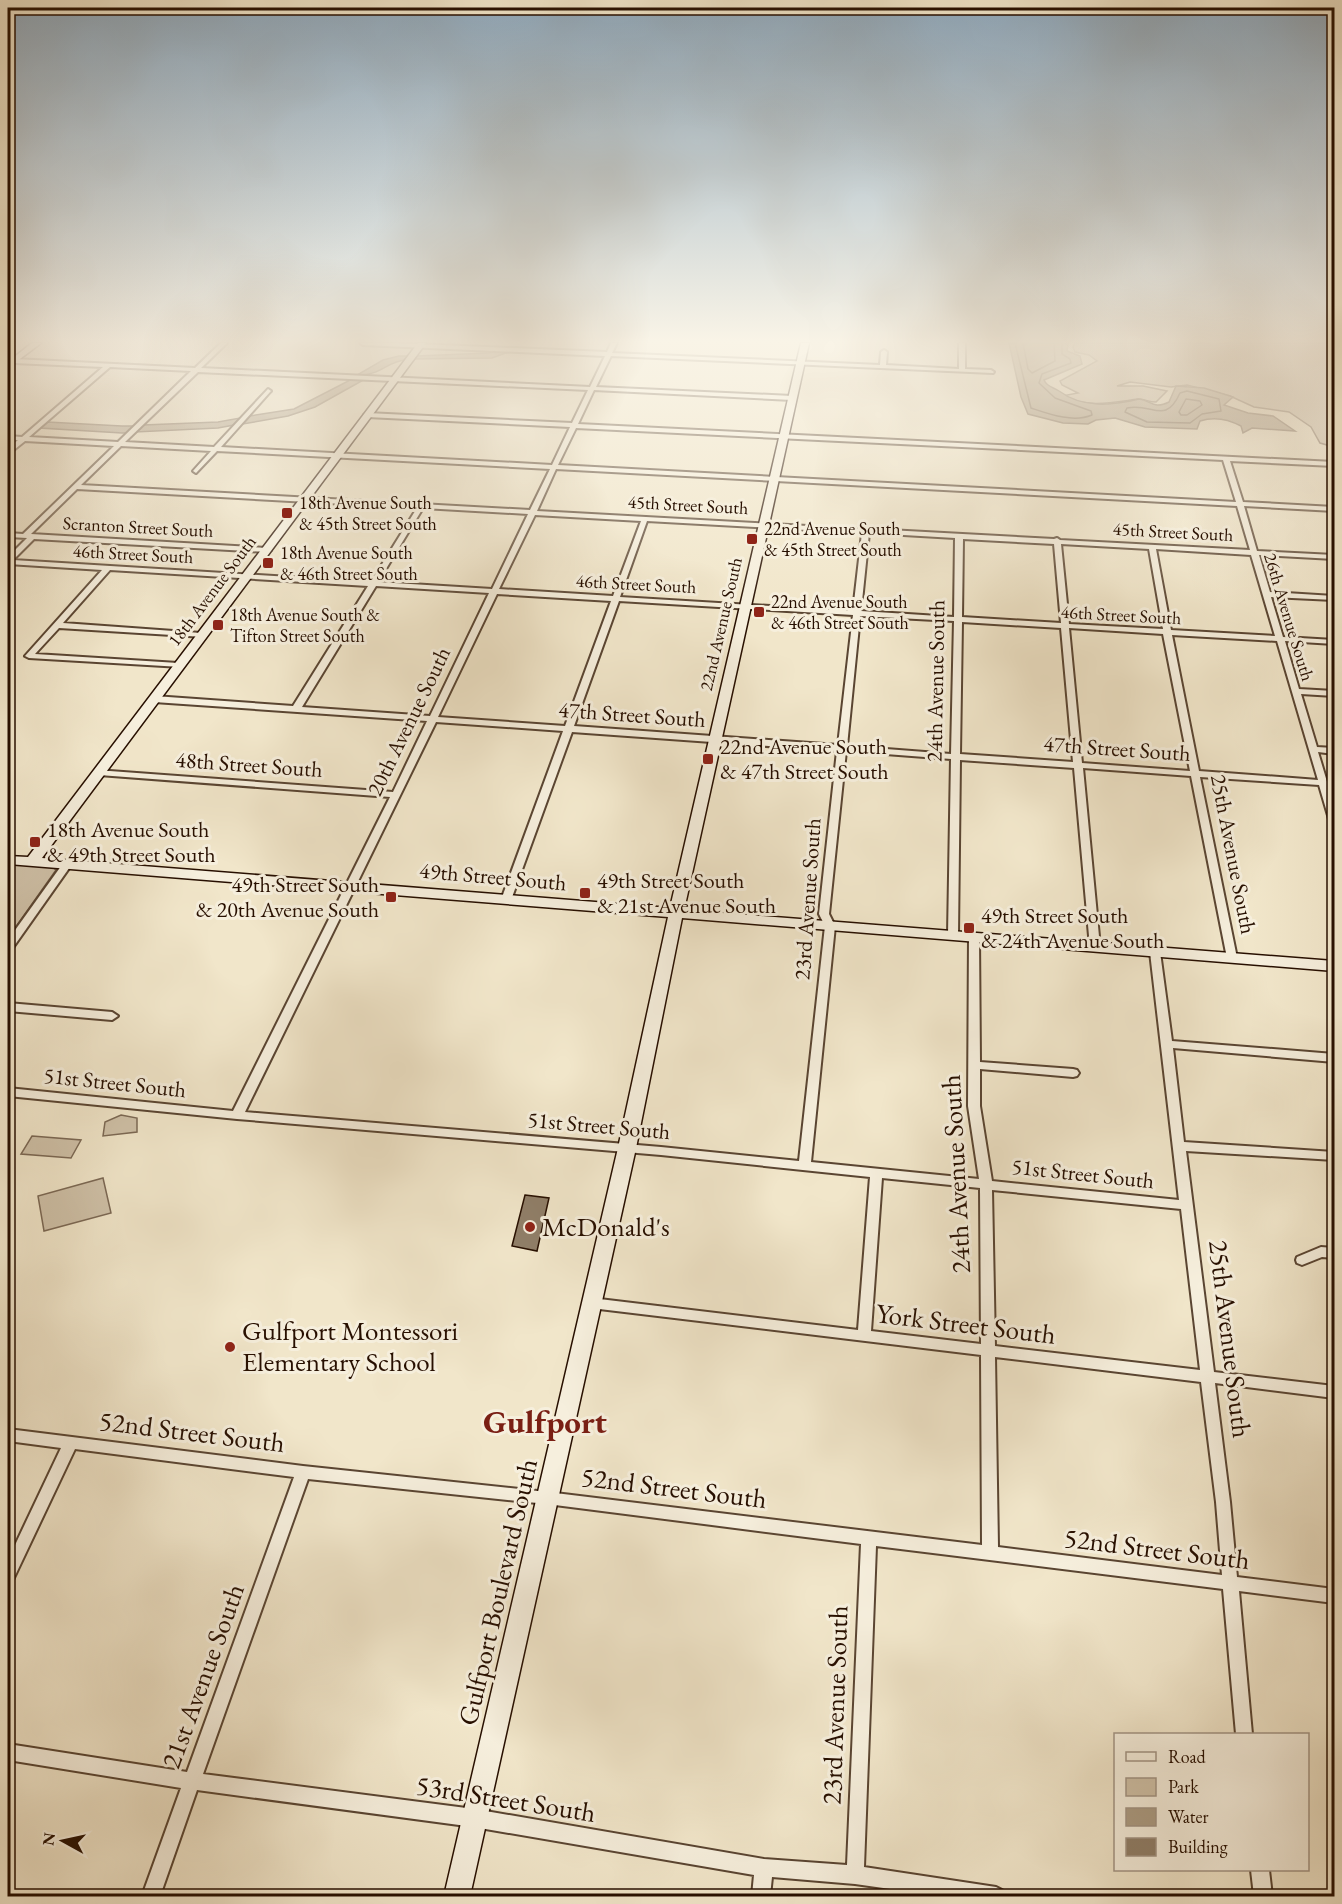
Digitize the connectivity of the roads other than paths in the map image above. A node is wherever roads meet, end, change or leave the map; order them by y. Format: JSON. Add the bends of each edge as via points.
{"nodes":[{"id":1,"x":30,"y":432,"type":"edge"},
{"id":2,"x":132,"y":432,"type":"edge"},
{"id":3,"x":231,"y":432,"type":"edge"},
{"id":4,"x":356,"y":432,"type":"edge"},
{"id":5,"x":570,"y":432,"type":"edge"},
{"id":6,"x":704,"y":432,"type":"edge"},
{"id":7,"x":785,"y":432,"type":"edge"},
{"id":8,"x":784,"y":436,"type":"junction"},
{"id":9,"x":8,"y":438,"type":"edge"},
{"id":10,"x":22,"y":439,"type":"junction"},
{"id":11,"x":120,"y":444,"type":"junction"},
{"id":12,"x":216,"y":449,"type":"junction"},
{"id":13,"x":8,"y":452,"type":"edge"},
{"id":14,"x":338,"y":455,"type":"junction"},
{"id":15,"x":1226,"y":458,"type":"junction"},
{"id":16,"x":1335,"y":465,"type":"edge"},
{"id":17,"x":553,"y":467,"type":"junction"},
{"id":18,"x":196,"y":471,"type":"dead end"},
{"id":19,"x":774,"y":479,"type":"junction"},
{"id":20,"x":76,"y":487,"type":"junction"},
{"id":21,"x":306,"y":499,"type":"junction"},
{"id":22,"x":1240,"y":503,"type":"junction"},
{"id":23,"x":422,"y":505,"type":"junction"},
{"id":24,"x":1335,"y":509,"type":"edge"},
{"id":25,"x":532,"y":511,"type":"junction"},
{"id":26,"x":645,"y":518,"type":"junction"},
{"id":27,"x":764,"y":524,"type":"junction"},
{"id":28,"x":866,"y":529,"type":"junction"},
{"id":29,"x":8,"y":535,"type":"edge"},
{"id":30,"x":959,"y":535,"type":"junction"},
{"id":31,"x":29,"y":536,"type":"junction"},
{"id":32,"x":1057,"y":540,"type":"junction"},
{"id":33,"x":1152,"y":546,"type":"junction"},
{"id":34,"x":267,"y":550,"type":"junction"},
{"id":35,"x":1254,"y":551,"type":"junction"},
{"id":36,"x":1335,"y":557,"type":"edge"},
{"id":37,"x":8,"y":562,"type":"edge"},
{"id":38,"x":108,"y":568,"type":"junction"},
{"id":39,"x":247,"y":576,"type":"junction"},
{"id":40,"x":372,"y":583,"type":"junction"},
{"id":41,"x":493,"y":591,"type":"junction"},
{"id":42,"x":1266,"y":594,"type":"junction"},
{"id":43,"x":615,"y":598,"type":"junction"},
{"id":44,"x":1335,"y":598,"type":"edge"},
{"id":45,"x":746,"y":606,"type":"junction"},
{"id":46,"x":857,"y":613,"type":"junction"},
{"id":47,"x":956,"y":619,"type":"junction"},
{"id":48,"x":56,"y":626,"type":"junction"},
{"id":49,"x":1064,"y":626,"type":"junction"},
{"id":50,"x":1167,"y":632,"type":"junction"},
{"id":51,"x":201,"y":635,"type":"junction"},
{"id":52,"x":1280,"y":639,"type":"junction"},
{"id":53,"x":1335,"y":642,"type":"edge"},
{"id":54,"x":178,"y":665,"type":"junction"},
{"id":55,"x":1295,"y":691,"type":"junction"},
{"id":56,"x":1335,"y":693,"type":"edge"},
{"id":57,"x":154,"y":699,"type":"junction"},
{"id":58,"x":296,"y":709,"type":"junction"},
{"id":59,"x":433,"y":718,"type":"junction"},
{"id":60,"x":567,"y":729,"type":"junction"},
{"id":61,"x":716,"y":739,"type":"junction"},
{"id":62,"x":842,"y":748,"type":"junction"},
{"id":63,"x":1315,"y":749,"type":"junction"},
{"id":64,"x":1335,"y":751,"type":"edge"},
{"id":65,"x":956,"y":756,"type":"junction"},
{"id":66,"x":1077,"y":764,"type":"junction"},
{"id":67,"x":99,"y":772,"type":"junction"},
{"id":68,"x":1196,"y":773,"type":"junction"},
{"id":69,"x":1324,"y":783,"type":"junction"},
{"id":70,"x":396,"y":795,"type":"junction"},
{"id":71,"x":1334,"y":816,"type":"edge"},
{"id":72,"x":8,"y":860,"type":"edge"},
{"id":73,"x":32,"y":862,"type":"junction"},
{"id":74,"x":67,"y":864,"type":"junction"},
{"id":75,"x":351,"y":887,"type":"junction"},
{"id":76,"x":506,"y":900,"type":"junction"},
{"id":77,"x":676,"y":914,"type":"junction"},
{"id":78,"x":830,"y":926,"type":"junction"},
{"id":79,"x":953,"y":935,"type":"junction"},
{"id":80,"x":974,"y":937,"type":"junction"},
{"id":81,"x":8,"y":947,"type":"edge"},
{"id":82,"x":1095,"y":947,"type":"junction"},
{"id":83,"x":1155,"y":952,"type":"junction"},
{"id":84,"x":1232,"y":958,"type":"junction"},
{"id":85,"x":1335,"y":966,"type":"edge"},
{"id":86,"x":8,"y":1007,"type":"edge"},
{"id":87,"x":112,"y":1016,"type":"dead end"},
{"id":88,"x":1166,"y":1044,"type":"junction"},
{"id":89,"x":1335,"y":1058,"type":"edge"},
{"id":90,"x":974,"y":1065,"type":"junction"},
{"id":91,"x":1073,"y":1073,"type":"dead end"},
{"id":92,"x":8,"y":1092,"type":"edge"},
{"id":93,"x":237,"y":1115,"type":"junction"},
{"id":94,"x":1179,"y":1146,"type":"junction"},
{"id":95,"x":627,"y":1148,"type":"junction"},
{"id":96,"x":1335,"y":1156,"type":"edge"},
{"id":97,"x":805,"y":1165,"type":"junction"},
{"id":98,"x":876,"y":1172,"type":"junction"},
{"id":99,"x":986,"y":1184,"type":"junction"},
{"id":100,"x":1186,"y":1205,"type":"junction"},
{"id":101,"x":1335,"y":1253,"type":"edge"},
{"id":102,"x":1302,"y":1260,"type":"dead end"},
{"id":103,"x":591,"y":1303,"type":"junction"},
{"id":104,"x":864,"y":1335,"type":"junction"},
{"id":105,"x":986,"y":1352,"type":"junction"},
{"id":106,"x":1208,"y":1378,"type":"junction"},
{"id":107,"x":1335,"y":1392,"type":"edge"},
{"id":108,"x":8,"y":1435,"type":"edge"},
{"id":109,"x":71,"y":1442,"type":"junction"},
{"id":110,"x":303,"y":1472,"type":"junction"},
{"id":111,"x":547,"y":1498,"type":"junction"},
{"id":112,"x":869,"y":1538,"type":"junction"},
{"id":113,"x":990,"y":1553,"type":"junction"},
{"id":114,"x":8,"y":1575,"type":"edge"},
{"id":115,"x":1230,"y":1584,"type":"junction"},
{"id":116,"x":1335,"y":1596,"type":"edge"},
{"id":117,"x":1244,"y":1733,"type":"edge"},
{"id":118,"x":8,"y":1752,"type":"edge"},
{"id":119,"x":192,"y":1781,"type":"junction"},
{"id":120,"x":474,"y":1818,"type":"junction"},
{"id":121,"x":764,"y":1868,"type":"junction"},
{"id":122,"x":1260,"y":1871,"type":"edge"},
{"id":123,"x":855,"y":1875,"type":"junction"},
{"id":124,"x":151,"y":1896,"type":"edge"},
{"id":125,"x":457,"y":1896,"type":"edge"},
{"id":126,"x":761,"y":1896,"type":"edge"},
{"id":127,"x":996,"y":1896,"type":"edge"},
{"id":128,"x":1263,"y":1896,"type":"edge"}],
"edges":[{"from":1,"to":10,"type":"street"},
{"from":2,"to":11,"type":"street"},
{"from":3,"to":12,"type":"street"},
{"from":4,"to":14,"type":"main road","name":"18th Avenue South"},
{"from":5,"to":17,"type":"street","name":"20th Avenue South"},
{"from":6,"to":8,"type":"street"},
{"from":7,"to":8,"type":"main road","name":"22nd Avenue South"},
{"from":8,"to":15,"type":"street"},
{"from":8,"to":19,"type":"main road","name":"22nd Avenue South"},
{"from":9,"to":10,"type":"street"},
{"from":10,"to":11,"type":"street"},
{"from":10,"to":13,"type":"street"},
{"from":11,"to":12,"type":"street"},
{"from":11,"to":20,"type":"street"},
{"from":12,"to":14,"type":"street"},
{"from":12,"to":18,"type":"street"},
{"from":14,"to":17,"type":"street"},
{"from":14,"to":21,"type":"main road","name":"18th Avenue South"},
{"from":15,"to":16,"type":"street"},
{"from":15,"to":22,"type":"street","name":"26th Avenue South"},
{"from":17,"to":19,"type":"street"},
{"from":17,"to":25,"type":"street","name":"20th Avenue South"},
{"from":19,"to":22,"type":"street"},
{"from":19,"to":27,"type":"main road","name":"22nd Avenue South"},
{"from":20,"to":21,"type":"street","name":"45th Street South"},
{"from":20,"to":31,"type":"street"},
{"from":21,"to":23,"type":"street","name":"45th Street South"},
{"from":21,"to":34,"type":"main road","name":"18th Avenue South"},
{"from":22,"to":24,"type":"street"},
{"from":22,"to":35,"type":"street","name":"26th Avenue South"},
{"from":23,"to":25,"type":"street","name":"45th Street South"},
{"from":23,"to":40,"type":"street"},
{"from":25,"to":26,"type":"street","name":"45th Street South"},
{"from":25,"to":41,"type":"street","name":"20th Avenue South"},
{"from":26,"to":27,"type":"street","name":"45th Street South"},
{"from":26,"to":43,"type":"street"},
{"from":27,"to":28,"type":"street","name":"45th Street South"},
{"from":27,"to":45,"type":"main road","name":"22nd Avenue South"},
{"from":28,"to":30,"type":"street","name":"45th Street South"},
{"from":28,"to":46,"type":"street","name":"23rd Avenue South"},
{"from":29,"to":31,"type":"street","name":"Scranton Street South"},
{"from":30,"to":32,"type":"street","name":"45th Street South"},
{"from":30,"to":47,"type":"street","name":"24th Avenue South"},
{"from":31,"to":34,"type":"street","name":"Scranton Street South"},
{"from":31,"to":37,"type":"street"},
{"from":32,"to":33,"type":"street","name":"45th Street South"},
{"from":32,"to":49,"type":"street"},
{"from":33,"to":35,"type":"street","name":"45th Street South"},
{"from":33,"to":50,"type":"street","name":"25th Avenue South"},
{"from":34,"to":39,"type":"main road","name":"18th Avenue South"},
{"from":35,"to":36,"type":"street","name":"45th Street South"},
{"from":35,"to":42,"type":"street","name":"26th Avenue South"},
{"from":37,"to":38,"type":"street","name":"46th Street South"},
{"from":38,"to":39,"type":"street","name":"46th Street South"},
{"from":38,"to":48,"type":"street"},
{"from":39,"to":40,"type":"street","name":"46th Street South"},
{"from":39,"to":51,"type":"main road","name":"18th Avenue South"},
{"from":40,"to":41,"type":"street","name":"46th Street South"},
{"from":40,"to":58,"type":"street"},
{"from":41,"to":43,"type":"street","name":"46th Street South"},
{"from":41,"to":59,"type":"street","name":"20th Avenue South"},
{"from":42,"to":44,"type":"street"},
{"from":42,"to":52,"type":"street","name":"26th Avenue South"},
{"from":43,"to":45,"type":"street","name":"46th Street South"},
{"from":43,"to":60,"type":"street"},
{"from":45,"to":46,"type":"street","name":"46th Street South"},
{"from":45,"to":61,"type":"main road","name":"22nd Avenue South"},
{"from":46,"to":47,"type":"street","name":"46th Street South"},
{"from":46,"to":62,"type":"street","name":"23rd Avenue South"},
{"from":47,"to":49,"type":"street","name":"46th Street South"},
{"from":47,"to":65,"type":"street","name":"24th Avenue South"},
{"from":48,"to":51,"type":"street"},
{"from":48,"to":54,"type":"street","via":[[29,656]]},
{"from":49,"to":50,"type":"street","name":"46th Street South"},
{"from":49,"to":66,"type":"street"},
{"from":50,"to":52,"type":"street","name":"46th Street South"},
{"from":50,"to":68,"type":"street","name":"25th Avenue South"},
{"from":51,"to":54,"type":"main road","name":"18th Avenue South"},
{"from":52,"to":53,"type":"street","name":"46th Street South"},
{"from":52,"to":55,"type":"street","name":"26th Avenue South"},
{"from":54,"to":57,"type":"main road","name":"18th Avenue South"},
{"from":55,"to":56,"type":"street"},
{"from":55,"to":63,"type":"street","name":"26th Avenue South"},
{"from":57,"to":58,"type":"street","name":"47th Street South"},
{"from":57,"to":67,"type":"main road","name":"18th Avenue South"},
{"from":58,"to":59,"type":"street","name":"47th Street South"},
{"from":59,"to":60,"type":"street","name":"47th Street South"},
{"from":59,"to":70,"type":"street","name":"20th Avenue South"},
{"from":60,"to":61,"type":"street","name":"47th Street South"},
{"from":60,"to":76,"type":"street"},
{"from":61,"to":62,"type":"street","name":"47th Street South"},
{"from":61,"to":77,"type":"main road","name":"22nd Avenue South"},
{"from":62,"to":65,"type":"street","name":"47th Street South"},
{"from":62,"to":78,"type":"street","name":"23rd Avenue South","via":[[824,914]]},
{"from":63,"to":64,"type":"street"},
{"from":63,"to":69,"type":"street","name":"26th Avenue South"},
{"from":65,"to":66,"type":"street","name":"47th Street South"},
{"from":65,"to":79,"type":"street","name":"24th Avenue South"},
{"from":66,"to":68,"type":"street","name":"47th Street South"},
{"from":66,"to":82,"type":"street"},
{"from":67,"to":70,"type":"street","name":"48th Street South"},
{"from":67,"to":73,"type":"main road","name":"18th Avenue South"},
{"from":68,"to":69,"type":"street","name":"47th Street South"},
{"from":68,"to":84,"type":"street","name":"25th Avenue South"},
{"from":69,"to":71,"type":"street","name":"26th Avenue South"},
{"from":70,"to":75,"type":"street","name":"20th Avenue South"},
{"from":72,"to":73,"type":"main road","name":"49th Street South"},
{"from":73,"to":74,"type":"main road","name":"49th Street South"},
{"from":74,"to":75,"type":"main road","name":"49th Street South"},
{"from":74,"to":81,"type":"street"},
{"from":75,"to":76,"type":"main road","name":"49th Street South"},
{"from":75,"to":93,"type":"street","name":"20th Avenue South"},
{"from":76,"to":77,"type":"main road","name":"49th Street South"},
{"from":77,"to":78,"type":"main road","name":"49th Street South"},
{"from":77,"to":95,"type":"main road","name":"Gulfport Boulevard South"},
{"from":78,"to":79,"type":"main road","name":"49th Street South"},
{"from":78,"to":97,"type":"street","name":"23rd Avenue South"},
{"from":79,"to":80,"type":"main road","name":"49th Street South"},
{"from":80,"to":82,"type":"main road","name":"49th Street South"},
{"from":80,"to":90,"type":"street","name":"24th Avenue South"},
{"from":82,"to":83,"type":"main road","name":"49th Street South"},
{"from":83,"to":84,"type":"main road","name":"49th Street South"},
{"from":83,"to":88,"type":"street","name":"25th Avenue South"},
{"from":84,"to":85,"type":"main road","name":"49th Street South"},
{"from":86,"to":87,"type":"street"},
{"from":88,"to":89,"type":"street"},
{"from":88,"to":94,"type":"street","name":"25th Avenue South"},
{"from":90,"to":91,"type":"street"},
{"from":90,"to":99,"type":"street","name":"24th Avenue South","via":[[974,1106]]},
{"from":92,"to":93,"type":"street","name":"51st Street South"},
{"from":93,"to":95,"type":"street","name":"51st Street South"},
{"from":94,"to":96,"type":"street","name":"51st Street South"},
{"from":94,"to":100,"type":"street","name":"25th Avenue South"},
{"from":95,"to":97,"type":"street","name":"51st Street South"},
{"from":95,"to":103,"type":"main road","name":"Gulfport Boulevard South"},
{"from":97,"to":98,"type":"street","name":"51st Street South"},
{"from":98,"to":99,"type":"street","name":"51st Street South"},
{"from":98,"to":104,"type":"street"},
{"from":99,"to":100,"type":"street","name":"51st Street South"},
{"from":99,"to":105,"type":"street","name":"24th Avenue South"},
{"from":100,"to":106,"type":"street","name":"25th Avenue South"},
{"from":101,"to":102,"type":"street","via":[[1321,1252]]},
{"from":103,"to":104,"type":"street","name":"York Street South"},
{"from":103,"to":111,"type":"main road","name":"Gulfport Boulevard South"},
{"from":104,"to":105,"type":"street","name":"York Street South"},
{"from":105,"to":106,"type":"street","name":"York Street South"},
{"from":105,"to":113,"type":"street","name":"24th Avenue South"},
{"from":106,"to":107,"type":"street","name":"York Street South"},
{"from":106,"to":115,"type":"street","name":"25th Avenue South"},
{"from":108,"to":109,"type":"street","name":"52nd Street South"},
{"from":109,"to":110,"type":"street","name":"52nd Street South"},
{"from":109,"to":114,"type":"street"},
{"from":110,"to":111,"type":"street","name":"52nd Street South"},
{"from":110,"to":119,"type":"street","name":"21st Avenue South"},
{"from":111,"to":112,"type":"street","name":"52nd Street South"},
{"from":111,"to":120,"type":"main road","name":"Gulfport Boulevard South"},
{"from":112,"to":113,"type":"street","name":"52nd Street South"},
{"from":112,"to":123,"type":"street","name":"23rd Avenue South"},
{"from":113,"to":115,"type":"street","name":"52nd Street South"},
{"from":115,"to":116,"type":"street","name":"52nd Street South"},
{"from":115,"to":117,"type":"street","name":"25th Avenue South"},
{"from":118,"to":119,"type":"street","name":"53rd Street South"},
{"from":119,"to":120,"type":"street","name":"53rd Street South"},
{"from":119,"to":124,"type":"street","name":"21st Avenue South"},
{"from":120,"to":121,"type":"street","name":"53rd Street South"},
{"from":120,"to":125,"type":"main road","name":"Gulfport Boulevard South"},
{"from":121,"to":123,"type":"street","name":"53rd Street South"},
{"from":121,"to":126,"type":"street"},
{"from":122,"to":128,"type":"street"},
{"from":123,"to":127,"type":"street","name":"53rd Street South"}]}
